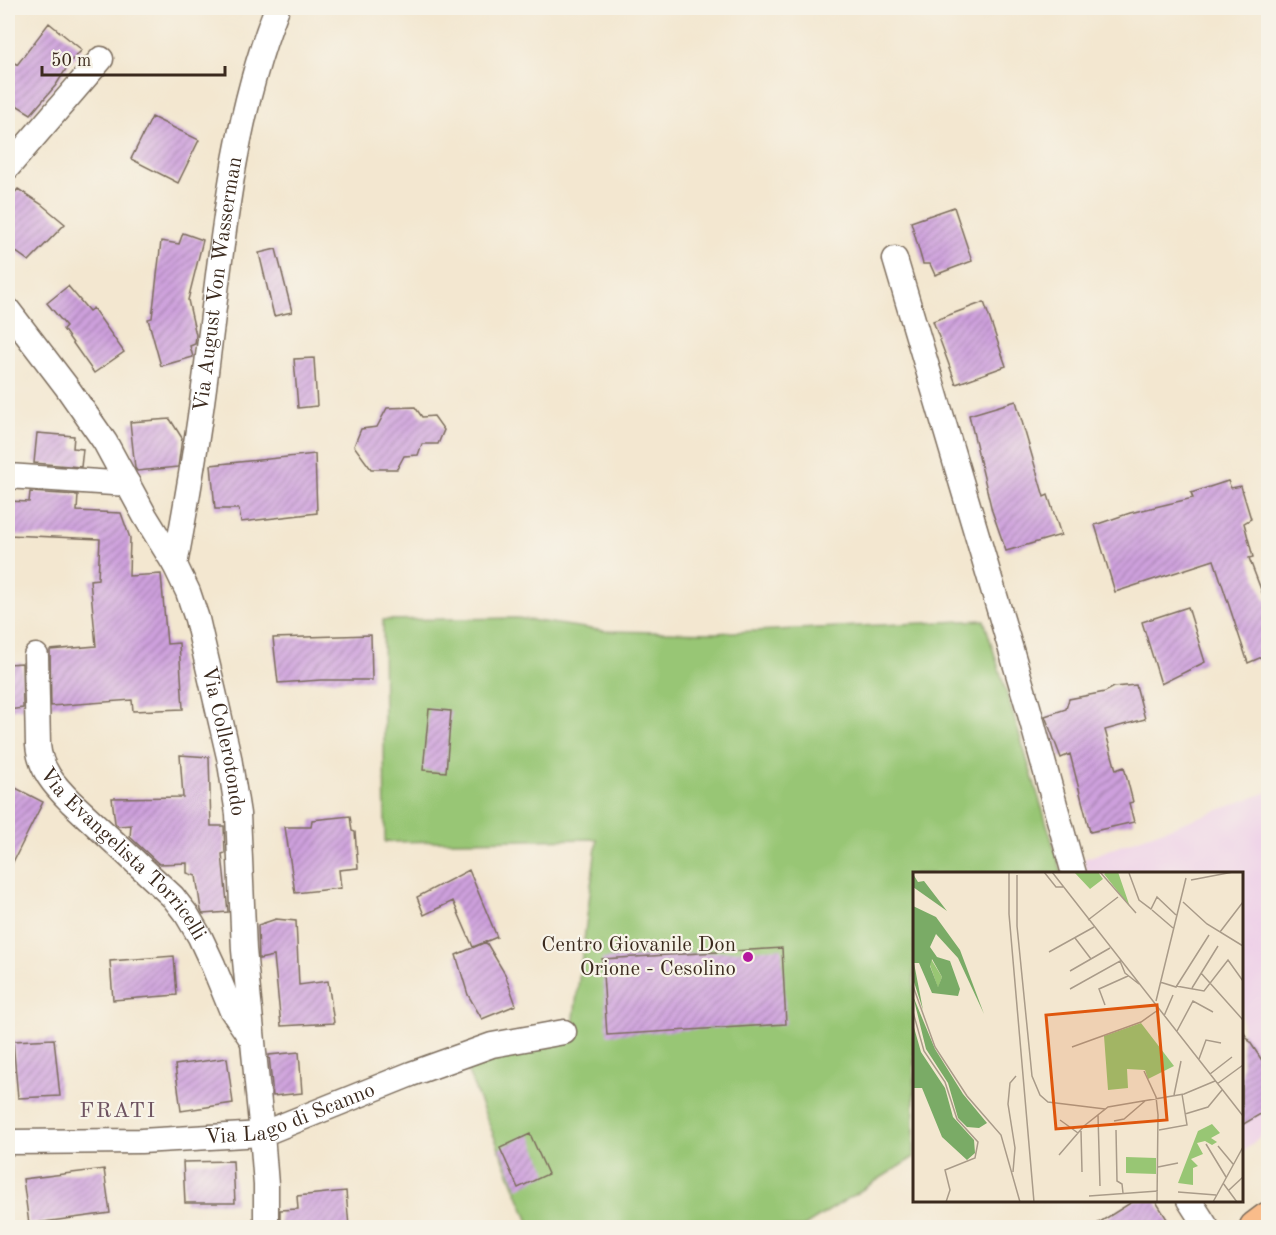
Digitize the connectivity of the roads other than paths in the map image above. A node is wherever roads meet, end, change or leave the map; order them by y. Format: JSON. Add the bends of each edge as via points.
{"nodes":[{"id":1,"x":277,"y":8,"type":"edge"},
{"id":2,"x":101,"y":59,"type":"dead end"},
{"id":3,"x":8,"y":167,"type":"edge"},
{"id":4,"x":895,"y":259,"type":"dead end"},
{"id":5,"x":8,"y":310,"type":"edge"},
{"id":6,"x":8,"y":476,"type":"edge"},
{"id":7,"x":128,"y":484,"type":"junction"},
{"id":8,"x":175,"y":565,"type":"junction"},
{"id":9,"x":36,"y":657,"type":"dead end"},
{"id":10,"x":1074,"y":872,"type":"edge"},
{"id":11,"x":564,"y":1032,"type":"dead end"},
{"id":12,"x":252,"y":1040,"type":"junction"},
{"id":13,"x":262,"y":1134,"type":"junction"},
{"id":14,"x":8,"y":1142,"type":"edge"},
{"id":15,"x":1190,"y":1202,"type":"edge"},
{"id":16,"x":1269,"y":1219,"type":"edge"},
{"id":17,"x":266,"y":1227,"type":"edge"},
{"id":18,"x":1207,"y":1227,"type":"edge"},
{"id":19,"x":1256,"y":1227,"type":"edge"}],
"edges":[{"from":1,"to":8,"type":"street","name":"Via August Von Wasserman","via":[[237,143],[197,442]]},
{"from":2,"to":3,"type":"street"},
{"from":4,"to":10,"type":"street"},
{"from":5,"to":7,"type":"street","name":"Via Collerotondo","via":[[83,410]]},
{"from":6,"to":7,"type":"street"},
{"from":7,"to":8,"type":"street","name":"Via Collerotondo"},
{"from":8,"to":12,"type":"street","name":"Via Collerotondo","via":[[197,619],[233,780]]},
{"from":9,"to":12,"type":"street","name":"Via Evangelista Torricelli","via":[[38,745],[44,769],[56,787],[177,902],[200,937],[231,1009]]},
{"from":11,"to":13,"type":"street","name":"Via Lago di Scanno","via":[[492,1045]]},
{"from":12,"to":13,"type":"street","name":"Via Collerotondo"},
{"from":13,"to":14,"type":"street","name":"Via Lago di Scanno","via":[[141,1141]]},
{"from":13,"to":17,"type":"street","name":"Via Collerotondo"},
{"from":15,"to":18,"type":"street"},
{"from":16,"to":19,"type":"main road"}]}
